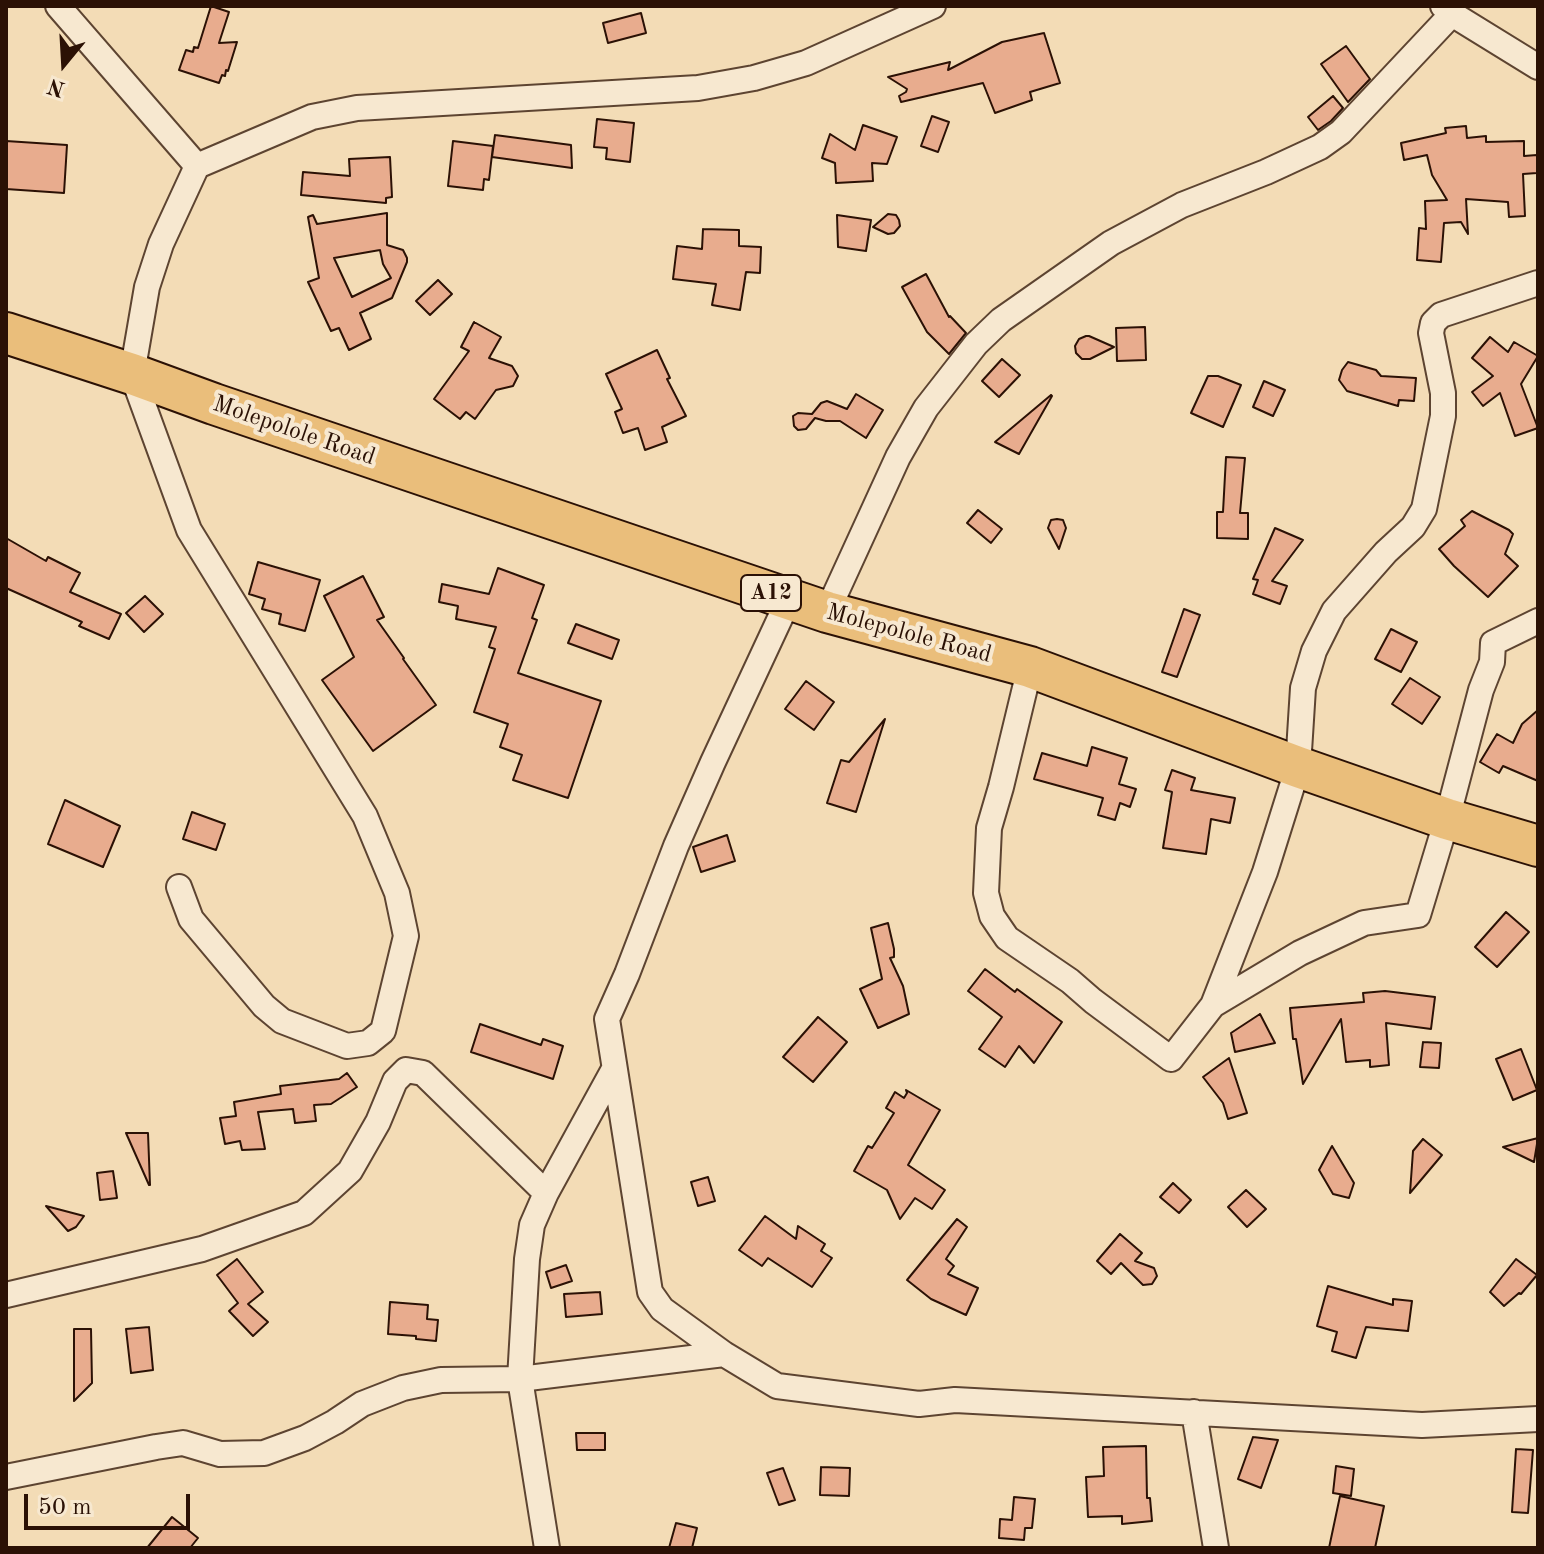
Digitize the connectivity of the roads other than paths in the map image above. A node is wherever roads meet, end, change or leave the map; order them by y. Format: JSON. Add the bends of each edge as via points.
{"nodes":[{"id":1,"x":58,"y":6,"type":"edge"},
{"id":2,"x":933,"y":6,"type":"edge"},
{"id":3,"x":1448,"y":10,"type":"edge"},
{"id":4,"x":1538,"y":67,"type":"edge"},
{"id":5,"x":197,"y":166,"type":"junction"},
{"id":6,"x":1538,"y":283,"type":"edge"},
{"id":7,"x":6,"y":333,"type":"edge"},
{"id":8,"x":132,"y":374,"type":"junction"},
{"id":9,"x":789,"y":599,"type":"junction"},
{"id":10,"x":827,"y":612,"type":"junction"},
{"id":11,"x":1538,"y":621,"type":"edge"},
{"id":12,"x":1030,"y":667,"type":"junction"},
{"id":13,"x":1298,"y":767,"type":"junction"},
{"id":14,"x":1447,"y":819,"type":"junction"},
{"id":15,"x":1538,"y":846,"type":"edge"},
{"id":16,"x":179,"y":887,"type":"dead end"},
{"id":17,"x":1213,"y":1005,"type":"junction"},
{"id":18,"x":614,"y":1069,"type":"junction"},
{"id":19,"x":546,"y":1193,"type":"junction"},
{"id":20,"x":6,"y":1295,"type":"edge"},
{"id":21,"x":724,"y":1354,"type":"junction"},
{"id":22,"x":520,"y":1379,"type":"junction"},
{"id":23,"x":1194,"y":1412,"type":"junction"},
{"id":24,"x":1538,"y":1419,"type":"edge"},
{"id":25,"x":6,"y":1477,"type":"edge"},
{"id":26,"x":547,"y":1548,"type":"edge"},
{"id":27,"x":1216,"y":1548,"type":"edge"}],
"edges":[{"from":1,"to":5,"type":"street"},
{"from":2,"to":5,"type":"street","via":[[806,63],[754,78],[698,88],[357,108],[312,117]]},
{"from":3,"to":4,"type":"street"},
{"from":3,"to":10,"type":"street","via":[[1341,132],[1320,147],[1182,205],[1111,243],[1001,320],[976,344],[926,408],[898,457]]},
{"from":5,"to":8,"type":"street","via":[[147,287]]},
{"from":6,"to":13,"type":"street","via":[[1441,315],[1433,323],[1443,416],[1424,509],[1334,611],[1314,651],[1303,688]]},
{"from":7,"to":8,"type":"main road","name":"Molepolole Road","number":"A12"},
{"from":8,"to":9,"type":"main road","name":"Molepolole Road","number":"A12"},
{"from":8,"to":16,"type":"street","via":[[189,530],[365,816],[397,893],[406,936],[383,1031],[368,1043],[347,1046],[282,1021],[191,919]]},
{"from":9,"to":10,"type":"main road","name":"Molepolole Road","number":"A12"},
{"from":9,"to":18,"type":"street","via":[[676,846],[607,1019]]},
{"from":10,"to":12,"type":"main road","name":"Molepolole Road","number":"A12"},
{"from":11,"to":14,"type":"street","via":[[1493,643]]},
{"from":12,"to":13,"type":"main road","name":"Molepolole Road","number":"A12"},
{"from":12,"to":17,"type":"street","via":[[989,828],[986,893],[992,916],[1007,938],[1171,1059]]},
{"from":13,"to":14,"type":"main road","name":"Molepolole Road","number":"A12"},
{"from":13,"to":17,"type":"street","via":[[1265,872]]},
{"from":14,"to":15,"type":"main road","name":"Molepolole Road","number":"A12"},
{"from":14,"to":17,"type":"street","via":[[1418,915],[1352,928]]},
{"from":18,"to":19,"type":"street"},
{"from":18,"to":21,"type":"street","via":[[650,1292],[662,1309]]},
{"from":19,"to":20,"type":"street","via":[[423,1073],[406,1070],[395,1081],[350,1171],[304,1213],[202,1249]]},
{"from":19,"to":22,"type":"street","via":[[532,1225],[527,1259]]},
{"from":21,"to":22,"type":"street"},
{"from":21,"to":23,"type":"street","via":[[777,1386],[919,1404],[955,1400]]},
{"from":22,"to":25,"type":"street","via":[[441,1380],[403,1388],[264,1453],[220,1454],[183,1443]]},
{"from":22,"to":26,"type":"street"},
{"from":23,"to":24,"type":"street","via":[[1422,1425]]},
{"from":23,"to":27,"type":"street"}]}
